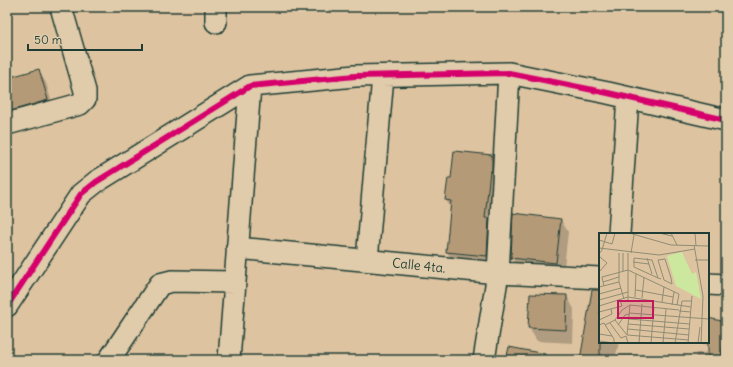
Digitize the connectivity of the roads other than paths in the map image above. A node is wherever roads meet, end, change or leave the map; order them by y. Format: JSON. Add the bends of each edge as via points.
{"nodes":[{"id":1,"x":61,"y":7,"type":"edge"},
{"id":2,"x":509,"y":73,"type":"junction"},
{"id":3,"x":382,"y":76,"type":"junction"},
{"id":4,"x":250,"y":86,"type":"junction"},
{"id":5,"x":628,"y":98,"type":"junction"},
{"id":6,"x":726,"y":120,"type":"edge"},
{"id":7,"x":7,"y":124,"type":"edge"},
{"id":8,"x":619,"y":233,"type":"edge"},
{"id":9,"x":237,"y":248,"type":"junction"},
{"id":10,"x":367,"y":260,"type":"junction"},
{"id":11,"x":498,"y":273,"type":"junction"},
{"id":12,"x":599,"y":278,"type":"edge"},
{"id":13,"x":235,"y":282,"type":"junction"},
{"id":14,"x":709,"y":284,"type":"edge"},
{"id":15,"x":726,"y":285,"type":"edge"},
{"id":16,"x":7,"y":306,"type":"edge"},
{"id":17,"x":109,"y":360,"type":"edge"},
{"id":18,"x":229,"y":360,"type":"edge"},
{"id":19,"x":484,"y":360,"type":"edge"}],
"edges":[{"from":1,"to":7,"type":"street","via":[[85,91],[85,99],[80,104]]},
{"from":2,"to":3,"type":"street"},
{"from":2,"to":5,"type":"street"},
{"from":2,"to":11,"type":"street"},
{"from":3,"to":4,"type":"street","via":[[354,76]]},
{"from":3,"to":10,"type":"street"},
{"from":4,"to":9,"type":"street"},
{"from":4,"to":16,"type":"street","via":[[96,182],[81,194]]},
{"from":5,"to":6,"type":"street"},
{"from":5,"to":8,"type":"street"},
{"from":9,"to":10,"type":"street","name":"Calle 4ta."},
{"from":9,"to":13,"type":"street"},
{"from":10,"to":11,"type":"street","name":"Calle 4ta."},
{"from":11,"to":12,"type":"street","name":"Calle 4ta."},
{"from":11,"to":19,"type":"street"},
{"from":13,"to":17,"type":"street","via":[[172,281],[160,284]]},
{"from":13,"to":18,"type":"street"},
{"from":14,"to":15,"type":"street"}]}
